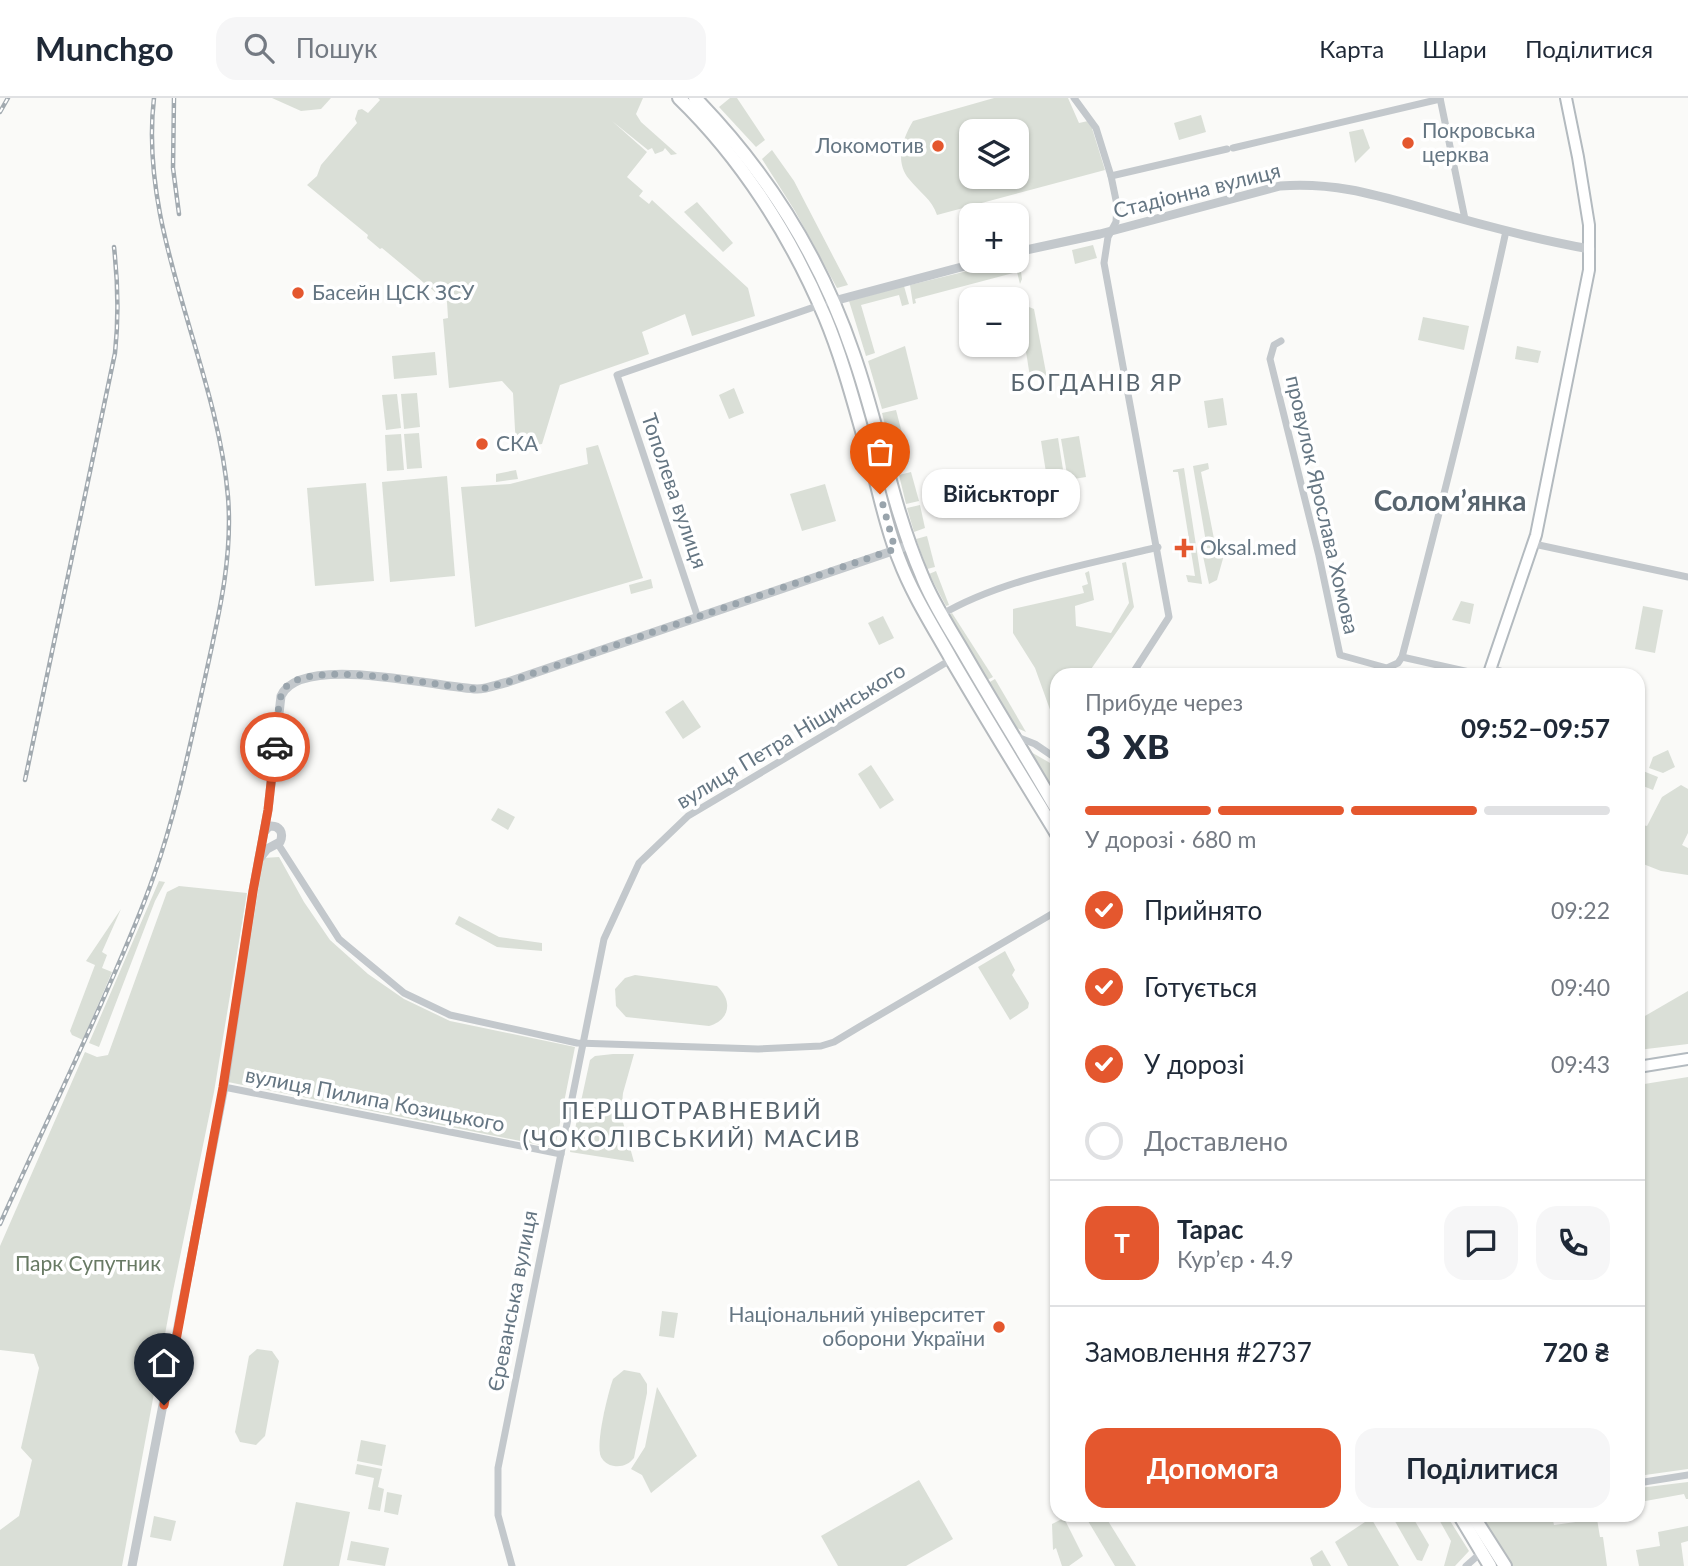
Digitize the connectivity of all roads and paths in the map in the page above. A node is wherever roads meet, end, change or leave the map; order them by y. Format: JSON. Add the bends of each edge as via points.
{"nodes":[{"id":1,"x":679,"y":98,"type":"edge"},
{"id":2,"x":695,"y":98,"type":"edge"},
{"id":3,"x":1074,"y":98,"type":"edge"},
{"id":4,"x":1566,"y":98,"type":"edge"},
{"id":5,"x":1440,"y":99,"type":"edge"},
{"id":6,"x":1111,"y":176,"type":"junction"},
{"id":7,"x":1465,"y":219,"type":"junction"},
{"id":8,"x":1112,"y":230,"type":"junction"},
{"id":9,"x":1506,"y":231,"type":"junction"},
{"id":10,"x":1029,"y":249,"type":"edge"},
{"id":11,"x":1590,"y":249,"type":"junction"},
{"id":12,"x":959,"y":268,"type":"edge"},
{"id":13,"x":834,"y":301,"type":"junction"},
{"id":14,"x":820,"y":306,"type":"junction"},
{"id":15,"x":1281,"y":341,"type":"dead end"},
{"id":16,"x":1534,"y":544,"type":"junction"},
{"id":17,"x":910,"y":545,"type":"junction"},
{"id":18,"x":1158,"y":547,"type":"junction"},
{"id":19,"x":895,"y":549,"type":"junction"},
{"id":20,"x":1688,"y":577,"type":"edge"},
{"id":21,"x":941,"y":615,"type":"junction"},
{"id":22,"x":698,"y":618,"type":"junction"},
{"id":23,"x":1402,"y":657,"type":"junction"},
{"id":24,"x":952,"y":659,"type":"junction"},
{"id":25,"x":1136,"y":668,"type":"edge"},
{"id":26,"x":1461,"y":668,"type":"edge"},
{"id":27,"x":1490,"y":668,"type":"edge"},
{"id":28,"x":1005,"y":738,"type":"junction"},
{"id":29,"x":1050,"y":755,"type":"edge"},
{"id":30,"x":1050,"y":800,"type":"edge"},
{"id":31,"x":268,"y":810,"type":"junction"},
{"id":32,"x":1050,"y":821,"type":"edge"},
{"id":33,"x":276,"y":826,"type":"junction"},
{"id":34,"x":263,"y":833,"type":"junction"},
{"id":35,"x":276,"y":845,"type":"junction"},
{"id":36,"x":258,"y":862,"type":"junction"},
{"id":37,"x":1050,"y":915,"type":"edge"},
{"id":38,"x":584,"y":1043,"type":"junction"},
{"id":39,"x":1688,"y":1059,"type":"edge"},
{"id":40,"x":1645,"y":1066,"type":"edge"},
{"id":41,"x":223,"y":1087,"type":"junction"},
{"id":42,"x":561,"y":1154,"type":"junction"},
{"id":43,"x":1688,"y":1475,"type":"edge"},
{"id":44,"x":1645,"y":1482,"type":"edge"},
{"id":45,"x":1465,"y":1522,"type":"edge"},
{"id":46,"x":1476,"y":1522,"type":"edge"},
{"id":47,"x":1487,"y":1548,"type":"junction"},
{"id":48,"x":132,"y":1566,"type":"edge"},
{"id":49,"x":512,"y":1566,"type":"edge"},
{"id":50,"x":1466,"y":1566,"type":"edge"},
{"id":51,"x":1490,"y":1566,"type":"edge"},
{"id":52,"x":1504,"y":1566,"type":"edge"}],
"edges":[{"from":1,"to":14,"type":"main road","via":[[758,193]]},
{"from":2,"to":13,"type":"main road","via":[[765,180]]},
{"from":3,"to":6,"type":"street","via":[[1096,128]]},
{"from":4,"to":11,"type":"main road"},
{"from":5,"to":6,"type":"street"},
{"from":5,"to":7,"type":"street"},
{"from":6,"to":8,"type":"street","via":[[1118,214]]},
{"from":7,"to":8,"type":"street","name":"Стадіонна вулиця","via":[[1355,189],[1304,184],[1280,186]]},
{"from":7,"to":9,"type":"street","name":"Стадіонна вулиця"},
{"from":8,"to":10,"type":"street","name":"Стадіонна вулиця"},
{"from":8,"to":18,"type":"street","via":[[1104,263]]},
{"from":9,"to":11,"type":"street","name":"Стадіонна вулиця"},
{"from":9,"to":23,"type":"street"},
{"from":11,"to":16,"type":"main road"},
{"from":12,"to":13,"type":"street"},
{"from":13,"to":14,"type":"street"},
{"from":13,"to":17,"type":"main road"},
{"from":14,"to":19,"type":"main road"},
{"from":14,"to":22,"type":"street","name":"Тополева вулиця","via":[[617,375]]},
{"from":15,"to":23,"type":"street","name":"провулок Ярослава Хомова","via":[[1274,345],[1270,359],[1340,655],[1387,668]]},
{"from":16,"to":20,"type":"street"},
{"from":16,"to":27,"type":"main road"},
{"from":17,"to":19,"type":"street"},
{"from":17,"to":21,"type":"main road"},
{"from":18,"to":21,"type":"street","via":[[1009,585]]},
{"from":18,"to":25,"type":"street","via":[[1169,617]]},
{"from":19,"to":22,"type":"street"},
{"from":19,"to":24,"type":"main road","via":[[920,606]]},
{"from":21,"to":28,"type":"main road"},
{"from":22,"to":31,"type":"street","via":[[479,689],[356,674],[304,678],[290,684],[281,696]]},
{"from":23,"to":26,"type":"street"},
{"from":24,"to":28,"type":"main road"},
{"from":24,"to":38,"type":"street","name":"вулиця Петра Ніщинського","via":[[705,805],[648,853],[606,931]]},
{"from":28,"to":29,"type":"street","via":[[1022,737]]},
{"from":28,"to":30,"type":"main road"},
{"from":28,"to":32,"type":"main road"},
{"from":31,"to":33,"type":"street"},
{"from":31,"to":34,"type":"street"},
{"from":33,"to":34,"type":"street"},
{"from":33,"to":35,"type":"street","via":[[282,833]]},
{"from":34,"to":35,"type":"street","via":[[264,842]]},
{"from":34,"to":36,"type":"street"},
{"from":35,"to":36,"type":"street"},
{"from":35,"to":38,"type":"street","via":[[339,939],[404,993],[450,1015]]},
{"from":36,"to":41,"type":"street"},
{"from":37,"to":38,"type":"street","via":[[821,1046],[778,1049]]},
{"from":38,"to":42,"type":"street","name":"Єреванська вулиця"},
{"from":39,"to":40,"type":"main road"},
{"from":41,"to":42,"type":"street","name":"вулиця Пилипа Козицького"},
{"from":41,"to":48,"type":"street"},
{"from":42,"to":49,"type":"street","name":"Єреванська вулиця","via":[[498,1468],[498,1515]]},
{"from":43,"to":44,"type":"street"},
{"from":45,"to":47,"type":"main road"},
{"from":46,"to":47,"type":"main road"},
{"from":47,"to":50,"type":"street"},
{"from":47,"to":51,"type":"main road"},
{"from":47,"to":52,"type":"main road"}]}
